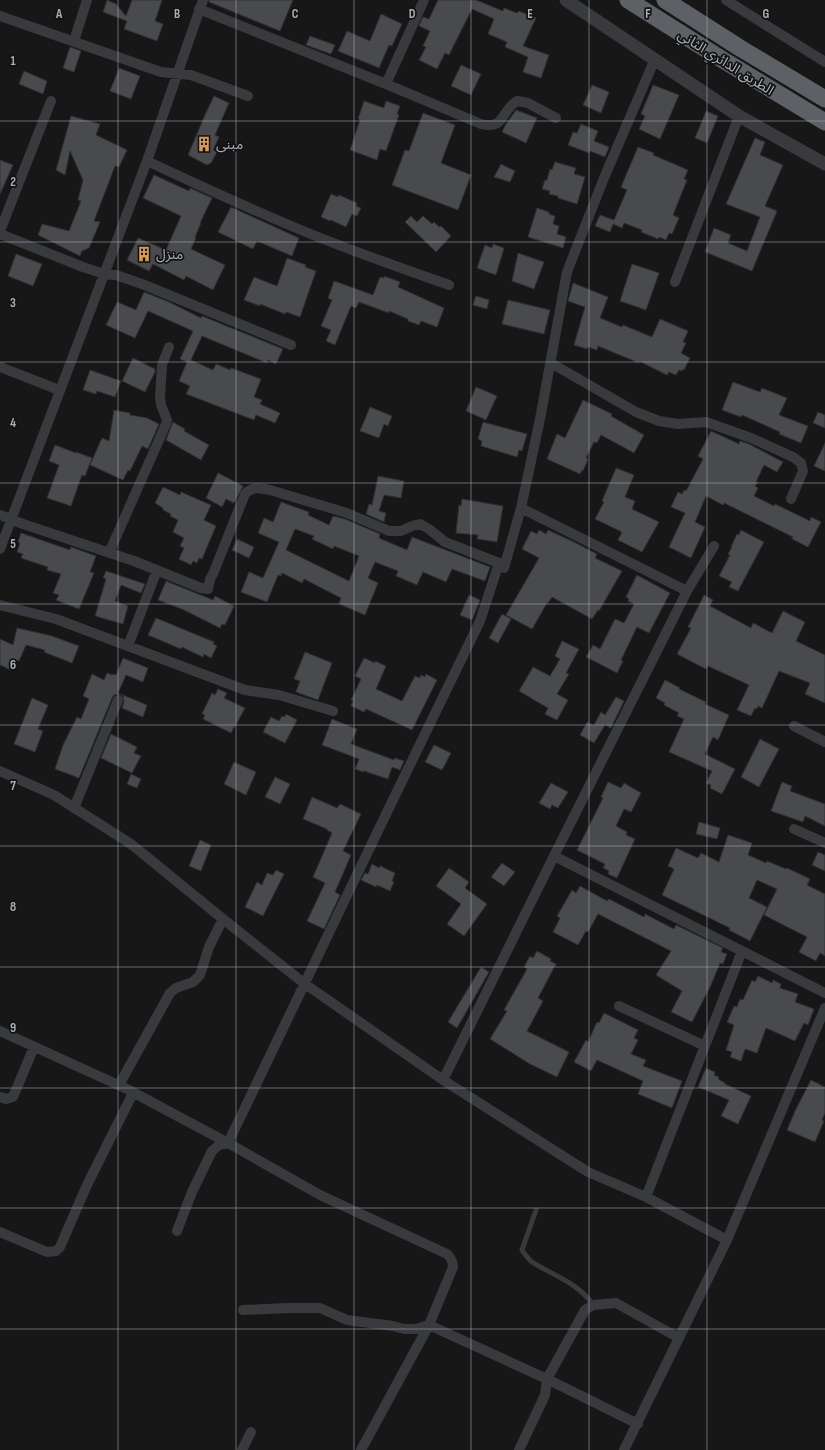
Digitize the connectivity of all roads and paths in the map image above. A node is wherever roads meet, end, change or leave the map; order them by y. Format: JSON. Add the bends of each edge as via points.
{"nodes":[{"id":1,"x":87,"y":0,"type":"edge"},
{"id":2,"x":424,"y":0,"type":"edge"},
{"id":3,"x":566,"y":0,"type":"edge"},
{"id":4,"x":628,"y":0,"type":"edge"},
{"id":5,"x":665,"y":0,"type":"edge"},
{"id":6,"x":726,"y":0,"type":"edge"},
{"id":7,"x":201,"y":5,"type":"edge"},
{"id":8,"x":0,"y":16,"type":"edge"},
{"id":9,"x":74,"y":41,"type":"junction"},
{"id":10,"x":655,"y":59,"type":"junction"},
{"id":11,"x":825,"y":62,"type":"edge"},
{"id":12,"x":177,"y":74,"type":"junction"},
{"id":13,"x":386,"y":84,"type":"junction"},
{"id":14,"x":248,"y":96,"type":"dead end"},
{"id":15,"x":825,"y":99,"type":"edge"},
{"id":16,"x":51,"y":101,"type":"dead end"},
{"id":17,"x":739,"y":116,"type":"junction"},
{"id":18,"x":556,"y":118,"type":"dead end"},
{"id":19,"x":825,"y":122,"type":"edge"},
{"id":20,"x":147,"y":161,"type":"junction"},
{"id":21,"x":825,"y":164,"type":"edge"},
{"id":22,"x":0,"y":231,"type":"edge"},
{"id":23,"x":0,"y":234,"type":"edge"},
{"id":24,"x":104,"y":274,"type":"junction"},
{"id":25,"x":675,"y":282,"type":"dead end"},
{"id":26,"x":449,"y":285,"type":"dead end"},
{"id":27,"x":291,"y":345,"type":"dead end"},
{"id":28,"x":169,"y":347,"type":"dead end"},
{"id":29,"x":551,"y":363,"type":"junction"},
{"id":30,"x":0,"y":367,"type":"edge"},
{"id":31,"x":59,"y":390,"type":"junction"},
{"id":32,"x":791,"y":499,"type":"dead end"},
{"id":33,"x":521,"y":508,"type":"junction"},
{"id":34,"x":0,"y":515,"type":"edge"},
{"id":35,"x":11,"y":520,"type":"junction"},
{"id":36,"x":714,"y":546,"type":"dead end"},
{"id":37,"x":0,"y":550,"type":"edge"},
{"id":38,"x":109,"y":553,"type":"junction"},
{"id":39,"x":499,"y":563,"type":"junction"},
{"id":40,"x":158,"y":570,"type":"junction"},
{"id":41,"x":687,"y":591,"type":"junction"},
{"id":42,"x":0,"y":605,"type":"edge"},
{"id":43,"x":128,"y":646,"type":"junction"},
{"id":44,"x":118,"y":700,"type":"dead end"},
{"id":45,"x":333,"y":711,"type":"dead end"},
{"id":46,"x":794,"y":726,"type":"dead end"},
{"id":47,"x":825,"y":742,"type":"edge"},
{"id":48,"x":0,"y":771,"type":"edge"},
{"id":49,"x":74,"y":808,"type":"junction"},
{"id":50,"x":794,"y":829,"type":"dead end"},
{"id":51,"x":825,"y":843,"type":"edge"},
{"id":52,"x":554,"y":856,"type":"junction"},
{"id":53,"x":223,"y":919,"type":"junction"},
{"id":54,"x":742,"y":951,"type":"junction"},
{"id":55,"x":305,"y":984,"type":"junction"},
{"id":56,"x":825,"y":993,"type":"edge"},
{"id":57,"x":619,"y":1006,"type":"dead end"},
{"id":58,"x":825,"y":1008,"type":"edge"},
{"id":59,"x":0,"y":1031,"type":"edge"},
{"id":60,"x":705,"y":1046,"type":"junction"},
{"id":61,"x":34,"y":1047,"type":"junction"},
{"id":62,"x":443,"y":1080,"type":"junction"},
{"id":63,"x":119,"y":1085,"type":"junction"},
{"id":64,"x":133,"y":1093,"type":"junction"},
{"id":65,"x":0,"y":1097,"type":"edge"},
{"id":66,"x":228,"y":1143,"type":"junction"},
{"id":67,"x":646,"y":1197,"type":"junction"},
{"id":68,"x":536,"y":1210,"type":"dead end"},
{"id":69,"x":177,"y":1231,"type":"dead end"},
{"id":70,"x":0,"y":1232,"type":"edge"},
{"id":71,"x":727,"y":1240,"type":"junction"},
{"id":72,"x":593,"y":1305,"type":"junction"},
{"id":73,"x":243,"y":1310,"type":"dead end"},
{"id":74,"x":429,"y":1325,"type":"junction"},
{"id":75,"x":679,"y":1338,"type":"junction"},
{"id":76,"x":547,"y":1379,"type":"junction"},
{"id":77,"x":638,"y":1424,"type":"junction"},
{"id":78,"x":251,"y":1432,"type":"dead end"},
{"id":79,"x":242,"y":1450,"type":"edge"},
{"id":80,"x":361,"y":1450,"type":"edge"},
{"id":81,"x":519,"y":1450,"type":"edge"},
{"id":82,"x":624,"y":1450,"type":"edge"}],
"edges":[{"from":1,"to":9,"type":"street"},
{"from":2,"to":13,"type":"street"},
{"from":3,"to":10,"type":"street"},
{"from":4,"to":19,"type":"highway","name":"الطريق الدائري الثاني"},
{"from":5,"to":15,"type":"highway","name":"الطريق الدائري الثاني"},
{"from":6,"to":11,"type":"street"},
{"from":7,"to":12,"type":"street"},
{"from":7,"to":13,"type":"street"},
{"from":8,"to":9,"type":"street"},
{"from":9,"to":12,"type":"street","via":[[161,72]]},
{"from":10,"to":17,"type":"street"},
{"from":10,"to":29,"type":"street","via":[[567,272]]},
{"from":12,"to":14,"type":"street","via":[[191,75]]},
{"from":12,"to":20,"type":"street"},
{"from":13,"to":18,"type":"street","via":[[490,126],[497,124],[517,101],[528,103]]},
{"from":16,"to":22,"type":"street"},
{"from":17,"to":21,"type":"street"},
{"from":17,"to":25,"type":"street"},
{"from":20,"to":24,"type":"street"},
{"from":20,"to":26,"type":"street","via":[[296,228]]},
{"from":23,"to":24,"type":"street"},
{"from":24,"to":27,"type":"street","via":[[116,275],[142,284]]},
{"from":24,"to":31,"type":"street"},
{"from":28,"to":38,"type":"street","via":[[162,365],[160,397],[166,424]]},
{"from":29,"to":32,"type":"street","via":[[636,412],[659,421],[678,424],[706,422],[751,438],[792,457],[801,463],[803,471]]},
{"from":29,"to":33,"type":"street"},
{"from":30,"to":31,"type":"street"},
{"from":31,"to":35,"type":"street"},
{"from":33,"to":39,"type":"street","via":[[504,568]]},
{"from":33,"to":41,"type":"street"},
{"from":34,"to":35,"type":"street"},
{"from":35,"to":37,"type":"street"},
{"from":35,"to":38,"type":"street"},
{"from":36,"to":41,"type":"street"},
{"from":38,"to":40,"type":"street"},
{"from":39,"to":40,"type":"street","via":[[445,542],[420,524],[401,531],[389,531],[347,514],[260,488],[248,490],[245,494],[208,589]]},
{"from":39,"to":55,"type":"street","via":[[480,622]]},
{"from":40,"to":43,"type":"street"},
{"from":41,"to":52,"type":"street"},
{"from":42,"to":43,"type":"street","via":[[56,619]]},
{"from":43,"to":45,"type":"street","via":[[245,690],[279,695]]},
{"from":44,"to":49,"type":"street"},
{"from":46,"to":47,"type":"street"},
{"from":48,"to":49,"type":"street","via":[[54,795]]},
{"from":49,"to":53,"type":"street","via":[[131,844]]},
{"from":50,"to":51,"type":"street"},
{"from":52,"to":54,"type":"street"},
{"from":52,"to":62,"type":"street"},
{"from":53,"to":55,"type":"street"},
{"from":53,"to":63,"type":"street","via":[[200,975],[193,982],[170,993]]},
{"from":54,"to":56,"type":"street"},
{"from":54,"to":60,"type":"street"},
{"from":55,"to":62,"type":"street"},
{"from":55,"to":66,"type":"street"},
{"from":57,"to":60,"type":"street"},
{"from":58,"to":71,"type":"street"},
{"from":59,"to":61,"type":"street"},
{"from":60,"to":67,"type":"street"},
{"from":61,"to":63,"type":"street"},
{"from":61,"to":65,"type":"street","via":[[12,1097]]},
{"from":62,"to":67,"type":"street","via":[[588,1172]]},
{"from":63,"to":64,"type":"street"},
{"from":64,"to":66,"type":"street"},
{"from":64,"to":70,"type":"street","via":[[87,1185],[60,1247],[56,1251],[47,1252]]},
{"from":66,"to":69,"type":"street","via":[[219,1145],[212,1151]]},
{"from":66,"to":74,"type":"street","via":[[320,1195],[447,1254],[453,1262],[453,1267]]},
{"from":67,"to":71,"type":"street"},
{"from":68,"to":72,"type":"lane","via":[[522,1250],[530,1261],[559,1276],[588,1297]]},
{"from":71,"to":75,"type":"street"},
{"from":72,"to":75,"type":"street","via":[[616,1303]]},
{"from":72,"to":76,"type":"street","via":[[585,1310]]},
{"from":73,"to":74,"type":"street","via":[[320,1308],[347,1320],[404,1329]]},
{"from":74,"to":76,"type":"street"},
{"from":74,"to":80,"type":"street"},
{"from":75,"to":77,"type":"street"},
{"from":76,"to":77,"type":"street"},
{"from":76,"to":81,"type":"street","via":[[545,1395]]},
{"from":77,"to":82,"type":"street"},
{"from":78,"to":79,"type":"street"}]}
